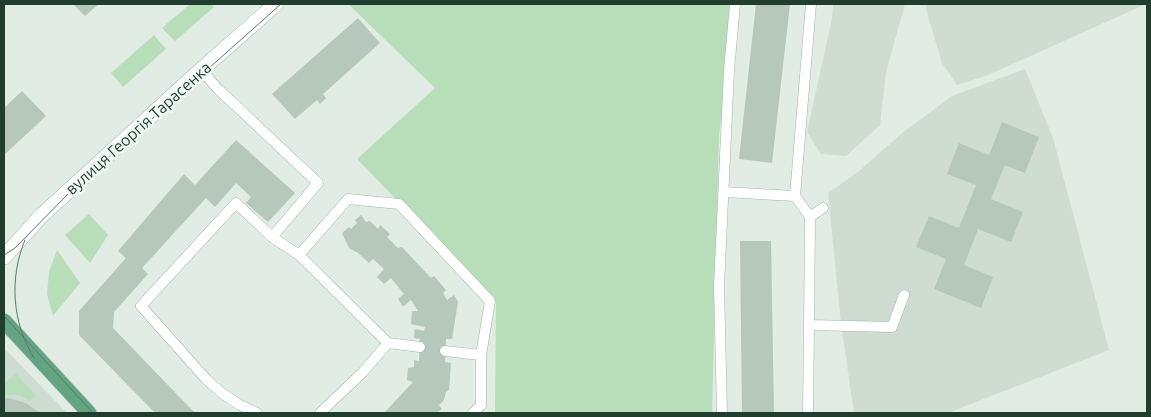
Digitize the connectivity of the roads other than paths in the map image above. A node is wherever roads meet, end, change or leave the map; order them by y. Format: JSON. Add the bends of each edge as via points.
{"nodes":[{"id":1,"x":276,"y":4,"type":"edge"},
{"id":2,"x":735,"y":4,"type":"edge"},
{"id":3,"x":811,"y":4,"type":"edge"},
{"id":4,"x":201,"y":70,"type":"junction"},
{"id":5,"x":724,"y":192,"type":"junction"},
{"id":6,"x":795,"y":196,"type":"junction"},
{"id":7,"x":823,"y":208,"type":"dead end"},
{"id":8,"x":810,"y":217,"type":"junction"},
{"id":9,"x":272,"y":237,"type":"junction"},
{"id":10,"x":299,"y":254,"type":"junction"},
{"id":11,"x":4,"y":257,"type":"edge"},
{"id":12,"x":904,"y":295,"type":"dead end"},
{"id":13,"x":4,"y":321,"type":"edge"},
{"id":14,"x":809,"y":326,"type":"junction"},
{"id":15,"x":388,"y":343,"type":"junction"},
{"id":16,"x":420,"y":347,"type":"dead end"},
{"id":17,"x":445,"y":350,"type":"dead end"},
{"id":18,"x":481,"y":355,"type":"junction"},
{"id":19,"x":478,"y":411,"type":"edge"},
{"id":20,"x":88,"y":413,"type":"edge"},
{"id":21,"x":257,"y":413,"type":"edge"},
{"id":22,"x":320,"y":413,"type":"edge"},
{"id":23,"x":722,"y":413,"type":"edge"},
{"id":24,"x":808,"y":413,"type":"edge"}],
"edges":[{"from":1,"to":4,"type":"main road","name":"вулиця Георгія Тарасенка"},
{"from":2,"to":5,"type":"lane"},
{"from":3,"to":6,"type":"lane"},
{"from":4,"to":9,"type":"lane","via":[[318,183]]},
{"from":4,"to":11,"type":"main road","name":"вулиця Георгія Тарасенка","via":[[41,216]]},
{"from":5,"to":6,"type":"lane"},
{"from":5,"to":23,"type":"lane","via":[[719,286]]},
{"from":6,"to":8,"type":"lane"},
{"from":7,"to":8,"type":"lane"},
{"from":8,"to":14,"type":"lane"},
{"from":9,"to":10,"type":"lane"},
{"from":9,"to":21,"type":"lane","via":[[236,203],[140,306],[206,379],[223,394]]},
{"from":10,"to":15,"type":"lane"},
{"from":10,"to":18,"type":"lane","via":[[348,199],[398,204],[490,301]]},
{"from":12,"to":14,"type":"lane","via":[[892,327]]},
{"from":13,"to":20,"type":"main road"},
{"from":14,"to":24,"type":"lane"},
{"from":15,"to":16,"type":"lane"},
{"from":15,"to":22,"type":"lane"},
{"from":17,"to":18,"type":"lane"},
{"from":18,"to":19,"type":"lane"}]}
